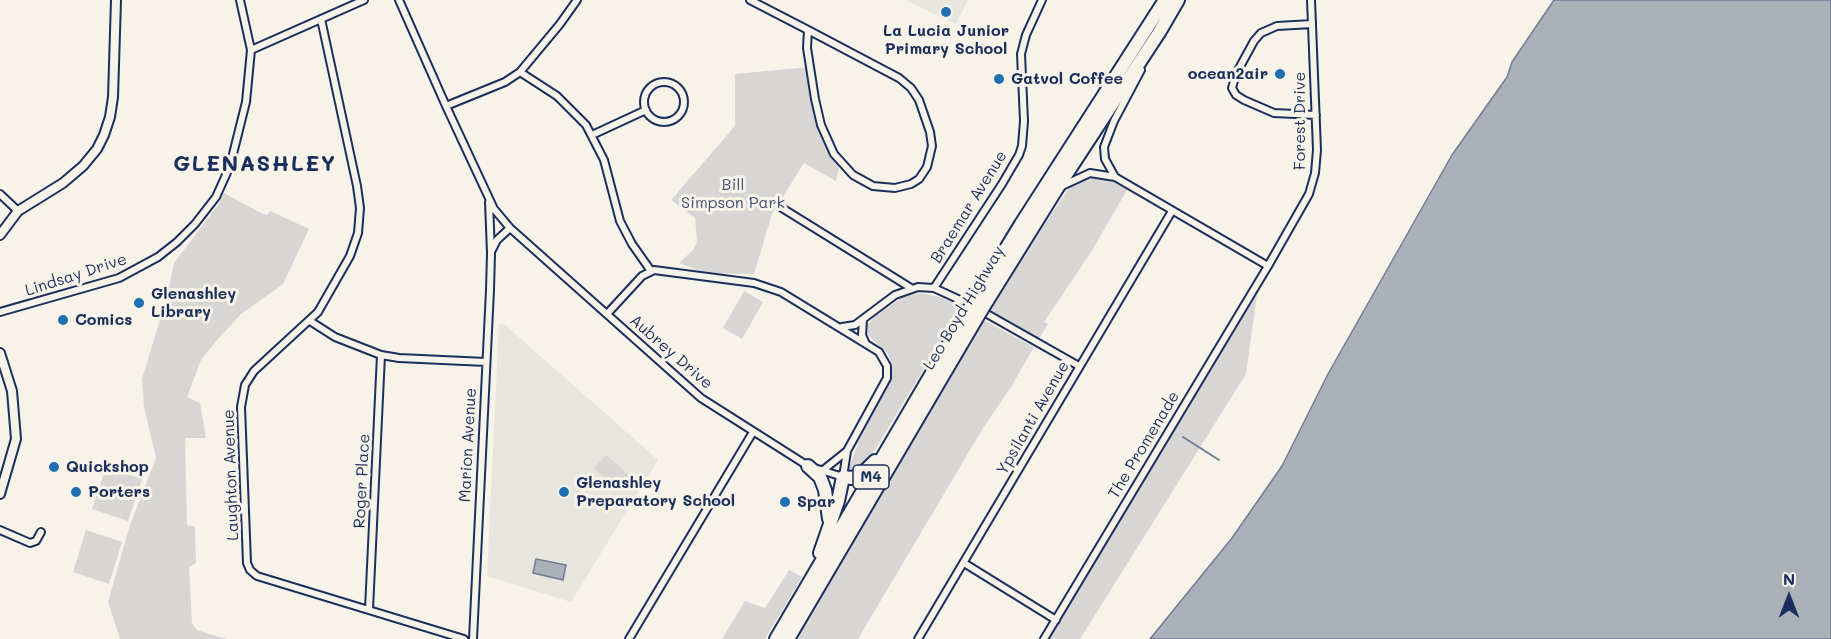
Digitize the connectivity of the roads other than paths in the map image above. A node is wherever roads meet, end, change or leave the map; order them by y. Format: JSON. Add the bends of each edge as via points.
{"nodes":[{"id":1,"x":116,"y":0,"type":"edge"},
{"id":2,"x":240,"y":0,"type":"edge"},
{"id":3,"x":363,"y":0,"type":"edge"},
{"id":4,"x":399,"y":0,"type":"edge"},
{"id":5,"x":577,"y":0,"type":"edge"},
{"id":6,"x":750,"y":0,"type":"edge"},
{"id":7,"x":1042,"y":0,"type":"edge"},
{"id":8,"x":1165,"y":0,"type":"edge"},
{"id":9,"x":1178,"y":0,"type":"edge"},
{"id":10,"x":1311,"y":0,"type":"edge"},
{"id":11,"x":321,"y":19,"type":"junction"},
{"id":12,"x":1312,"y":24,"type":"junction"},
{"id":13,"x":808,"y":30,"type":"junction"},
{"id":14,"x":1160,"y":31,"type":"junction"},
{"id":15,"x":251,"y":50,"type":"junction"},
{"id":16,"x":520,"y":72,"type":"junction"},
{"id":17,"x":446,"y":106,"type":"junction"},
{"id":18,"x":646,"y":110,"type":"junction"},
{"id":19,"x":1316,"y":115,"type":"junction"},
{"id":20,"x":592,"y":135,"type":"junction"},
{"id":21,"x":1115,"y":177,"type":"junction"},
{"id":22,"x":1056,"y":190,"type":"junction"},
{"id":23,"x":0,"y":194,"type":"edge"},
{"id":24,"x":488,"y":200,"type":"junction"},
{"id":25,"x":782,"y":208,"type":"dead end"},
{"id":26,"x":18,"y":211,"type":"junction"},
{"id":27,"x":1172,"y":211,"type":"junction"},
{"id":28,"x":501,"y":218,"type":"joint"},
{"id":29,"x":510,"y":228,"type":"junction"},
{"id":30,"x":0,"y":235,"type":"edge"},
{"id":31,"x":491,"y":253,"type":"junction"},
{"id":32,"x":1268,"y":266,"type":"junction"},
{"id":33,"x":651,"y":271,"type":"junction"},
{"id":34,"x":911,"y":288,"type":"junction"},
{"id":35,"x":934,"y":288,"type":"junction"},
{"id":36,"x":983,"y":297,"type":"junction"},
{"id":37,"x":0,"y":312,"type":"edge"},
{"id":38,"x":607,"y":314,"type":"junction"},
{"id":39,"x":971,"y":318,"type":"junction"},
{"id":40,"x":863,"y":320,"type":"junction"},
{"id":41,"x":310,"y":321,"type":"junction"},
{"id":42,"x":838,"y":327,"type":"junction"},
{"id":43,"x":866,"y":344,"type":"junction"},
{"id":44,"x":0,"y":353,"type":"edge"},
{"id":45,"x":381,"y":355,"type":"junction"},
{"id":46,"x":486,"y":362,"type":"junction"},
{"id":47,"x":1079,"y":366,"type":"junction"},
{"id":48,"x":753,"y":432,"type":"junction"},
{"id":49,"x":886,"y":450,"type":"junction"},
{"id":50,"x":847,"y":451,"type":"junction"},
{"id":51,"x":808,"y":466,"type":"junction"},
{"id":52,"x":822,"y":471,"type":"junction"},
{"id":53,"x":843,"y":477,"type":"junction"},
{"id":54,"x":0,"y":494,"type":"edge"},
{"id":55,"x":0,"y":530,"type":"edge"},
{"id":56,"x":41,"y":532,"type":"dead end"},
{"id":57,"x":825,"y":541,"type":"junction"},
{"id":58,"x":964,"y":563,"type":"junction"},
{"id":59,"x":800,"y":598,"type":"junction"},
{"id":60,"x":369,"y":609,"type":"junction"},
{"id":61,"x":1056,"y":620,"type":"junction"},
{"id":62,"x":464,"y":639,"type":"edge"},
{"id":63,"x":473,"y":639,"type":"edge"},
{"id":64,"x":629,"y":639,"type":"edge"},
{"id":65,"x":776,"y":639,"type":"edge"},
{"id":66,"x":788,"y":639,"type":"edge"},
{"id":67,"x":918,"y":639,"type":"edge"},
{"id":68,"x":1044,"y":639,"type":"edge"}],
"edges":[{"from":1,"to":26,"type":"street","via":[[113,97],[104,135],[97,149],[70,178]]},
{"from":2,"to":15,"type":"street","name":"Lindsay Drive"},
{"from":3,"to":11,"type":"street"},
{"from":4,"to":17,"type":"street","name":"Marion Avenue"},
{"from":5,"to":16,"type":"street"},
{"from":6,"to":13,"type":"street"},
{"from":7,"to":35,"type":"street","name":"Braemar Avenue","via":[[1021,54],[1024,121],[1019,155]]},
{"from":8,"to":36,"type":"highway","name":"Leo Boyd Highway","number":"M4","via":[[1021,224]]},
{"from":9,"to":14,"type":"highway","name":"Leo Boyd Highway","number":"M4"},
{"from":10,"to":12,"type":"street","name":"Forest Drive"},
{"from":11,"to":15,"type":"street"},
{"from":11,"to":41,"type":"street","name":"Laughton Avenue","via":[[360,208],[352,251]]},
{"from":12,"to":19,"type":"street","name":"Forest Drive"},
{"from":12,"to":19,"type":"street","via":[[1277,26],[1261,33],[1232,87],[1236,95],[1267,111]]},
{"from":13,"to":13,"type":"street","via":[[899,78],[915,93],[932,146],[924,174],[911,184],[895,188],[873,186],[853,175],[834,154],[815,99]]},
{"from":14,"to":21,"type":"street","via":[[1108,134],[1104,159]]},
{"from":14,"to":22,"type":"highway","name":"Leo Boyd Highway","number":"M4"},
{"from":15,"to":37,"type":"street","name":"Lindsay Drive","via":[[246,102],[230,166],[216,197],[183,236],[158,257],[119,278]]},
{"from":16,"to":17,"type":"street"},
{"from":16,"to":20,"type":"street","via":[[566,104]]},
{"from":17,"to":24,"type":"street","name":"Marion Avenue"},
{"from":18,"to":18,"type":"street","via":[[645,95],[655,84],[671,83],[682,93],[683,109],[672,120],[657,120]]},
{"from":18,"to":20,"type":"street"},
{"from":19,"to":32,"type":"street","name":"Forest Drive","via":[[1317,160],[1312,185]]},
{"from":20,"to":33,"type":"street","via":[[604,160],[620,221]]},
{"from":21,"to":22,"type":"street","via":[[1090,174]]},
{"from":21,"to":27,"type":"street"},
{"from":22,"to":36,"type":"highway","name":"Leo Boyd Highway","number":"M4"},
{"from":23,"to":26,"type":"street"},
{"from":24,"to":28,"type":"street","name":"Marion Avenue"},
{"from":24,"to":31,"type":"street","name":"Marion Avenue"},
{"from":25,"to":34,"type":"street"},
{"from":26,"to":30,"type":"street"},
{"from":27,"to":32,"type":"street"},
{"from":27,"to":47,"type":"street","name":"Ypsilanti Avenue"},
{"from":28,"to":29,"type":"street","name":"Aubrey Drive"},
{"from":29,"to":31,"type":"street","via":[[497,240]]},
{"from":29,"to":38,"type":"street","name":"Aubrey Drive"},
{"from":31,"to":46,"type":"street","name":"Marion Avenue"},
{"from":32,"to":61,"type":"street","name":"The Promenade"},
{"from":33,"to":38,"type":"street"},
{"from":33,"to":42,"type":"street","via":[[769,287]]},
{"from":34,"to":35,"type":"street"},
{"from":34,"to":40,"type":"street","via":[[895,295]]},
{"from":35,"to":47,"type":"street"},
{"from":36,"to":39,"type":"highway","name":"Leo Boyd Highway","number":"M4","bridge":true},
{"from":38,"to":48,"type":"street","name":"Aubrey Drive","via":[[701,398]]},
{"from":39,"to":49,"type":"highway","name":"Leo Boyd Highway","number":"M4"},
{"from":39,"to":66,"type":"highway","name":"Leo Boyd Highway","number":"M4"},
{"from":40,"to":42,"type":"street","via":[[851,327]]},
{"from":40,"to":43,"type":"street"},
{"from":41,"to":45,"type":"street","via":[[335,337]]},
{"from":41,"to":60,"type":"street","name":"Laughton Avenue","via":[[254,371],[242,395],[247,562],[257,576]]},
{"from":42,"to":43,"type":"street"},
{"from":43,"to":50,"type":"street","via":[[883,356],[887,378]]},
{"from":44,"to":54,"type":"street","via":[[12,391],[16,439]]},
{"from":45,"to":46,"type":"street"},
{"from":45,"to":60,"type":"street","name":"Roger Place"},
{"from":46,"to":63,"type":"street","name":"Marion Avenue"},
{"from":47,"to":58,"type":"street","name":"Ypsilanti Avenue"},
{"from":48,"to":51,"type":"street","name":"Aubrey Drive"},
{"from":48,"to":64,"type":"street"},
{"from":49,"to":53,"type":"highway","via":[[861,475]]},
{"from":49,"to":59,"type":"highway","name":"Leo Boyd Highway","number":"M4"},
{"from":50,"to":52,"type":"street"},
{"from":50,"to":53,"type":"street"},
{"from":51,"to":52,"type":"street","name":"Aubrey Drive"},
{"from":51,"to":57,"type":"highway","via":[[820,477],[827,496]]},
{"from":52,"to":53,"type":"street","name":"Aubrey Drive"},
{"from":53,"to":57,"type":"highway"},
{"from":55,"to":56,"type":"street","via":[[30,543]]},
{"from":57,"to":59,"type":"highway"},
{"from":58,"to":61,"type":"street"},
{"from":58,"to":67,"type":"street","name":"Ypsilanti Avenue"},
{"from":59,"to":65,"type":"highway","name":"Leo Boyd Highway","number":"M4"},
{"from":60,"to":62,"type":"street","name":"Laughton Avenue"},
{"from":61,"to":68,"type":"street","name":"The Promenade"}]}
